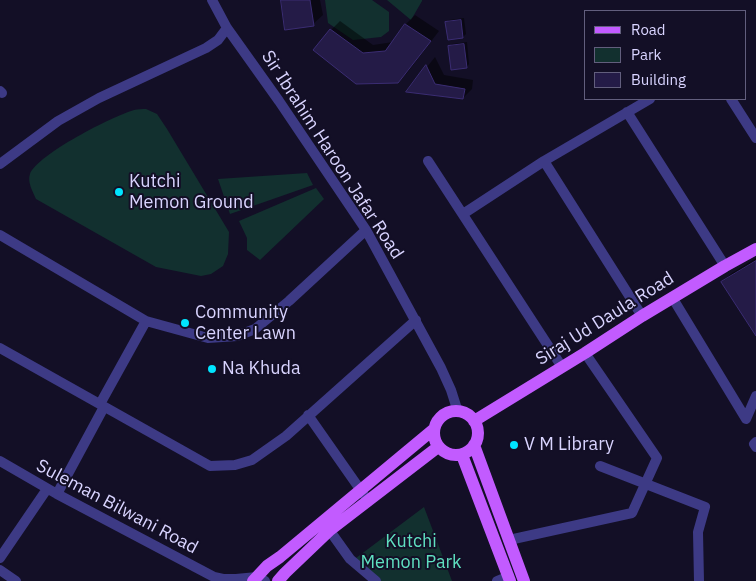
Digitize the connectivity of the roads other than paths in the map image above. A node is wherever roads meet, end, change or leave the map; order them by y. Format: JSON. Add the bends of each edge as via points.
{"nodes":[{"id":1,"x":212,"y":0,"type":"edge"},
{"id":2,"x":227,"y":28,"type":"junction"},
{"id":3,"x":648,"y":100,"type":"edge"},
{"id":4,"x":732,"y":100,"type":"edge"},
{"id":5,"x":627,"y":112,"type":"junction"},
{"id":6,"x":756,"y":138,"type":"edge"},
{"id":7,"x":428,"y":161,"type":"dead end"},
{"id":8,"x":544,"y":161,"type":"junction"},
{"id":9,"x":0,"y":164,"type":"edge"},
{"id":10,"x":463,"y":214,"type":"junction"},
{"id":11,"x":366,"y":230,"type":"junction"},
{"id":12,"x":0,"y":235,"type":"edge"},
{"id":13,"x":756,"y":249,"type":"edge"},
{"id":14,"x":725,"y":266,"type":"junction"},
{"id":15,"x":672,"y":297,"type":"junction"},
{"id":16,"x":642,"y":316,"type":"junction"},
{"id":17,"x":416,"y":320,"type":"junction"},
{"id":18,"x":146,"y":321,"type":"junction"},
{"id":19,"x":0,"y":348,"type":"edge"},
{"id":20,"x":585,"y":353,"type":"junction"},
{"id":21,"x":562,"y":367,"type":"junction"},
{"id":22,"x":756,"y":396,"type":"edge"},
{"id":23,"x":102,"y":406,"type":"junction"},
{"id":24,"x":458,"y":412,"type":"junction"},
{"id":25,"x":308,"y":415,"type":"junction"},
{"id":26,"x":474,"y":422,"type":"junction"},
{"id":27,"x":434,"y":429,"type":"junction"},
{"id":28,"x":756,"y":442,"type":"edge"},
{"id":29,"x":474,"y":445,"type":"junction"},
{"id":30,"x":438,"y":446,"type":"junction"},
{"id":31,"x":756,"y":447,"type":"edge"},
{"id":32,"x":462,"y":455,"type":"junction"},
{"id":33,"x":0,"y":461,"type":"edge"},
{"id":34,"x":600,"y":466,"type":"dead end"},
{"id":35,"x":645,"y":484,"type":"junction"},
{"id":36,"x":46,"y":489,"type":"junction"},
{"id":37,"x":57,"y":494,"type":"junction"},
{"id":38,"x":364,"y":495,"type":"junction"},
{"id":39,"x":327,"y":526,"type":"junction"},
{"id":40,"x":509,"y":540,"type":"junction"},
{"id":41,"x":0,"y":558,"type":"edge"},
{"id":42,"x":0,"y":570,"type":"edge"},
{"id":43,"x":366,"y":573,"type":"junction"},
{"id":44,"x":216,"y":579,"type":"edge"},
{"id":45,"x":505,"y":579,"type":"edge"},
{"id":46,"x":258,"y":580,"type":"edge"},
{"id":47,"x":16,"y":581,"type":"edge"},
{"id":48,"x":278,"y":581,"type":"edge"},
{"id":49,"x":359,"y":581,"type":"edge"},
{"id":50,"x":376,"y":581,"type":"edge"},
{"id":51,"x":524,"y":581,"type":"edge"},
{"id":52,"x":700,"y":581,"type":"edge"}],
"edges":[{"from":1,"to":2,"type":"street","name":"Sir Ibrahim Haroon Jafar Road"},
{"from":2,"to":9,"type":"street","via":[[206,48],[58,121]]},
{"from":2,"to":11,"type":"street","name":"Sir Ibrahim Haroon Jafar Road"},
{"from":3,"to":5,"type":"street"},
{"from":4,"to":6,"type":"street"},
{"from":5,"to":8,"type":"street"},
{"from":5,"to":14,"type":"street"},
{"from":7,"to":10,"type":"street"},
{"from":8,"to":10,"type":"street"},
{"from":8,"to":16,"type":"street"},
{"from":10,"to":21,"type":"street"},
{"from":11,"to":17,"type":"street","name":"Sir Ibrahim Haroon Jafar Road"},
{"from":11,"to":18,"type":"street","via":[[255,330],[237,336],[208,338]]},
{"from":12,"to":18,"type":"street"},
{"from":13,"to":14,"type":"main road","name":"Siraj Ud Daula Road"},
{"from":14,"to":15,"type":"main road","name":"Siraj Ud Daula Road"},
{"from":15,"to":16,"type":"main road","name":"Siraj Ud Daula Road"},
{"from":15,"to":22,"type":"street","via":[[746,419]]},
{"from":16,"to":20,"type":"main road","name":"Siraj Ud Daula Road"},
{"from":17,"to":24,"type":"street","name":"Sir Ibrahim Haroon Jafar Road","via":[[451,390]]},
{"from":17,"to":25,"type":"street"},
{"from":18,"to":23,"type":"street"},
{"from":19,"to":23,"type":"street"},
{"from":20,"to":21,"type":"main road","name":"Siraj Ud Daula Road"},
{"from":20,"to":35,"type":"street","via":[[657,458]]},
{"from":21,"to":26,"type":"main road","name":"Siraj Ud Daula Road"},
{"from":23,"to":25,"type":"street","via":[[210,466],[235,465],[252,460],[286,436]]},
{"from":23,"to":37,"type":"street"},
{"from":24,"to":26,"type":"main road"},
{"from":24,"to":27,"type":"main road","via":[[445,414]]},
{"from":25,"to":38,"type":"street"},
{"from":26,"to":29,"type":"main road","via":[[477,433]]},
{"from":27,"to":30,"type":"main road"},
{"from":27,"to":38,"type":"main road"},
{"from":28,"to":31,"type":"street"},
{"from":29,"to":32,"type":"main road"},
{"from":29,"to":40,"type":"main road"},
{"from":30,"to":32,"type":"main road","via":[[448,454]]},
{"from":30,"to":38,"type":"main road"},
{"from":32,"to":45,"type":"main road"},
{"from":33,"to":36,"type":"street","name":"Suleman Bilwani Road"},
{"from":34,"to":35,"type":"street"},
{"from":35,"to":40,"type":"street","via":[[632,513]]},
{"from":35,"to":52,"type":"street","via":[[705,507],[698,532]]},
{"from":36,"to":37,"type":"street","name":"Suleman Bilwani Road"},
{"from":36,"to":41,"type":"street"},
{"from":37,"to":44,"type":"street","name":"Suleman Bilwani Road"},
{"from":38,"to":39,"type":"main road"},
{"from":39,"to":43,"type":"street","via":[[350,559]]},
{"from":39,"to":46,"type":"main road","via":[[266,566]]},
{"from":39,"to":48,"type":"main road"},
{"from":40,"to":51,"type":"main road"},
{"from":42,"to":47,"type":"street"},
{"from":43,"to":49,"type":"street"},
{"from":43,"to":50,"type":"street"},
{"from":44,"to":46,"type":"street"}]}
